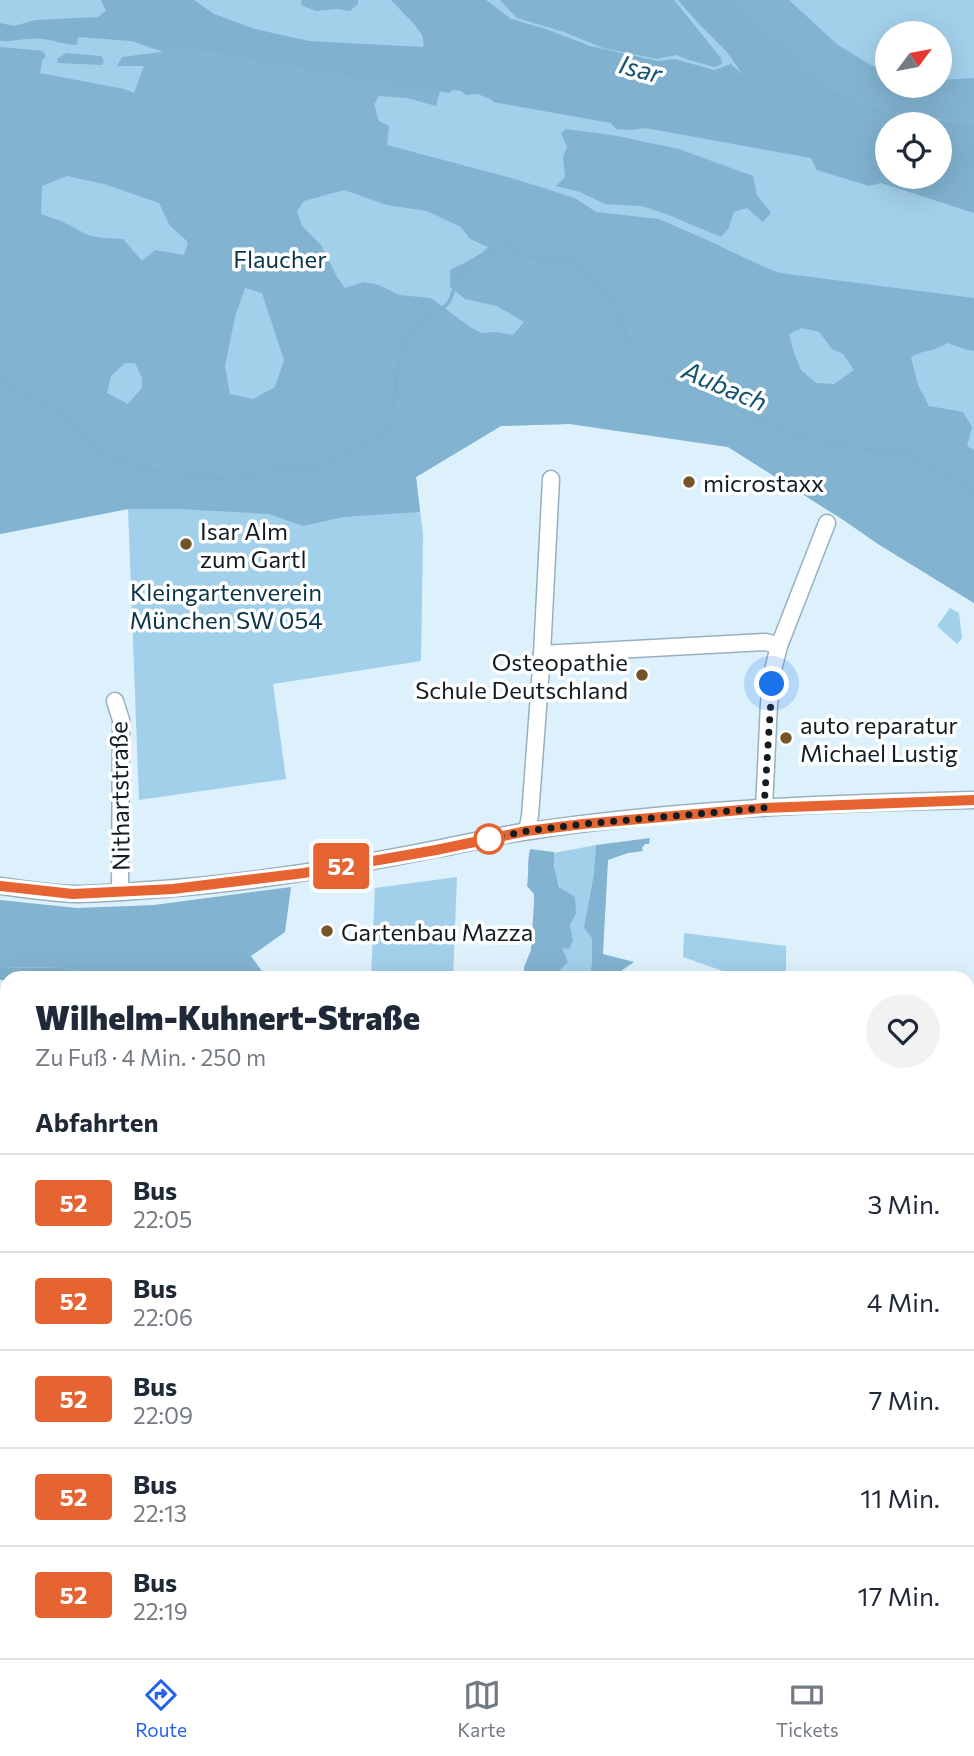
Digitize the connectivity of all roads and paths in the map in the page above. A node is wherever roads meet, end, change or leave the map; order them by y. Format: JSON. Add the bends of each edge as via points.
{"nodes":[{"id":1,"x":551,"y":479,"type":"dead end"},
{"id":2,"x":827,"y":523,"type":"dead end"},
{"id":3,"x":779,"y":646,"type":"junction"},
{"id":4,"x":542,"y":654,"type":"junction"},
{"id":5,"x":115,"y":701,"type":"dead end"},
{"id":6,"x":974,"y":800,"type":"edge"},
{"id":7,"x":764,"y":808,"type":"junction"},
{"id":8,"x":527,"y":831,"type":"junction"},
{"id":9,"x":0,"y":886,"type":"edge"},
{"id":10,"x":120,"y":892,"type":"junction"}],
"edges":[{"from":1,"to":4,"type":"street"},
{"from":2,"to":3,"type":"street"},
{"from":3,"to":4,"type":"street","via":[[766,642]]},
{"from":3,"to":7,"type":"street","via":[[770,698]]},
{"from":4,"to":8,"type":"street"},
{"from":5,"to":10,"type":"street","name":"Nithartstraße","via":[[121,720]]},
{"from":6,"to":7,"type":"street"},
{"from":7,"to":8,"type":"street"},
{"from":8,"to":10,"type":"street","via":[[278,877]]},
{"from":9,"to":10,"type":"street","via":[[73,894]]}]}
